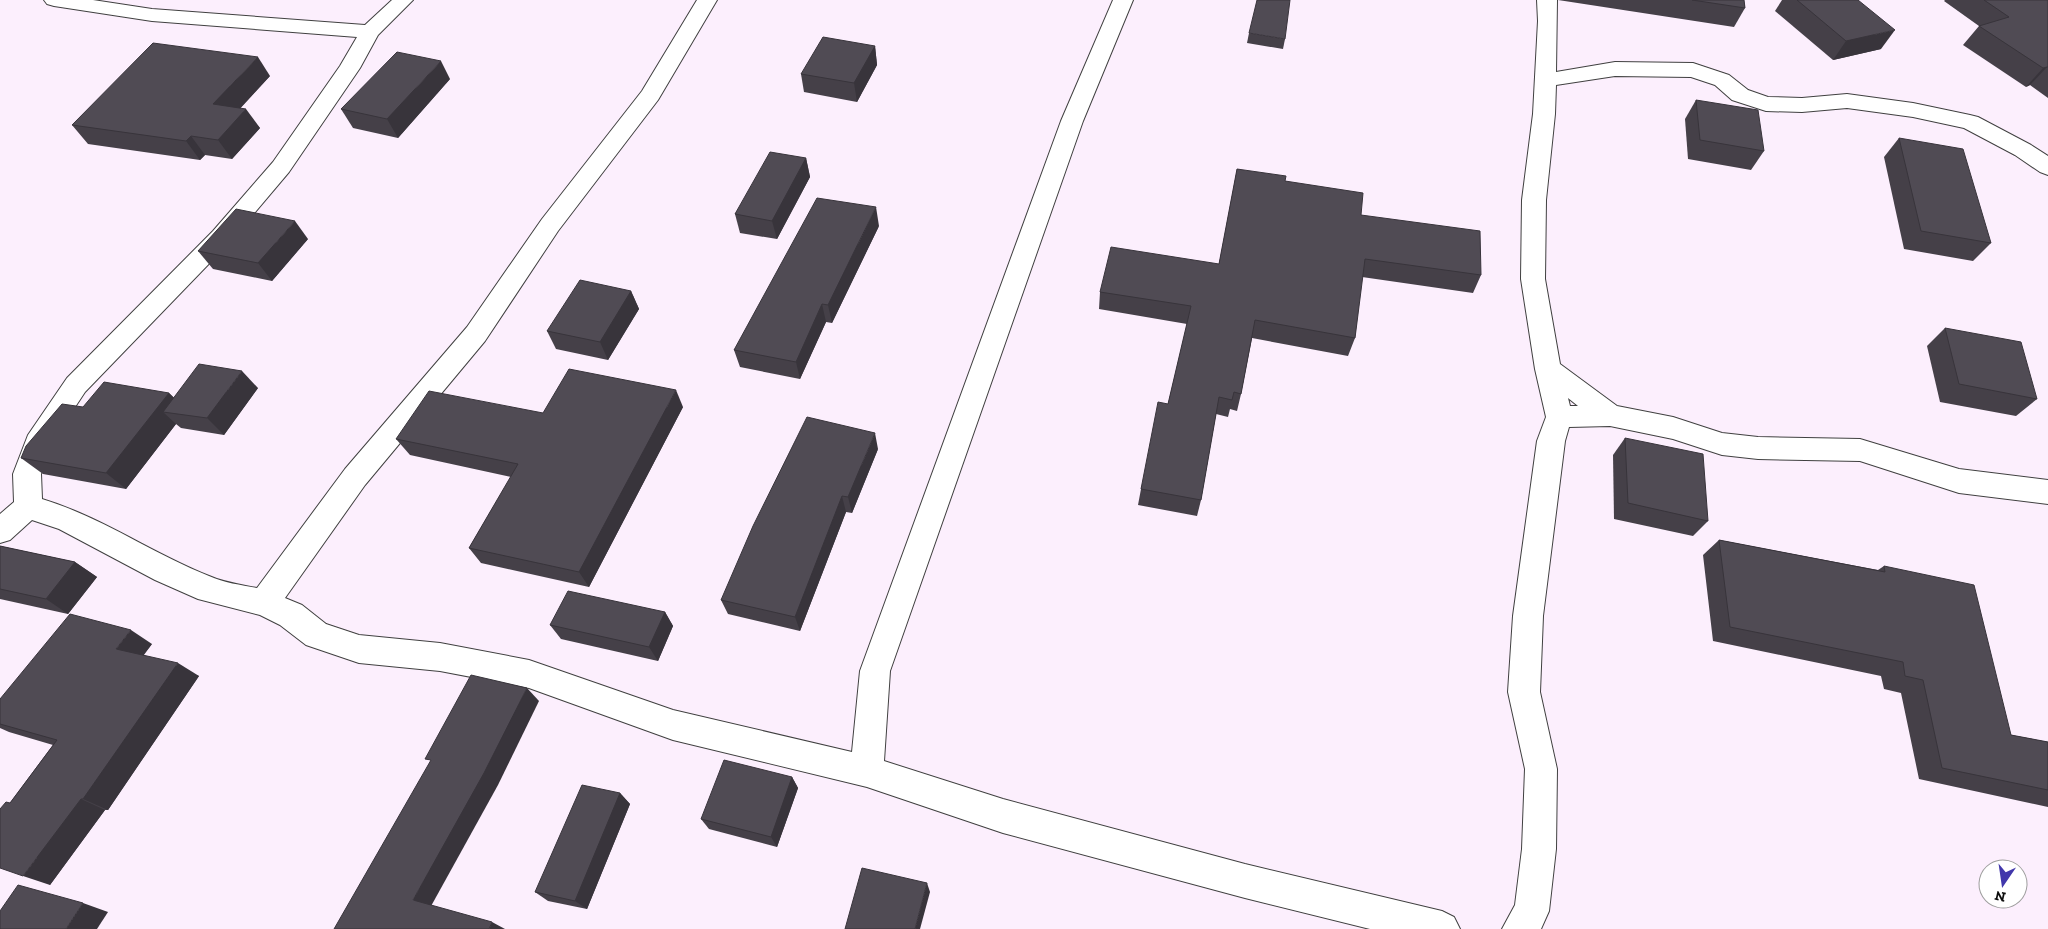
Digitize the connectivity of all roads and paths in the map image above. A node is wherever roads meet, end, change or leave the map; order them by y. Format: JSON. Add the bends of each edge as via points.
{"nodes":[{"id":1,"x":54,"y":0,"type":"edge"},
{"id":2,"x":403,"y":0,"type":"edge"},
{"id":3,"x":1123,"y":0,"type":"edge"},
{"id":4,"x":1547,"y":0,"type":"edge"},
{"id":5,"x":700,"y":1,"type":"edge"},
{"id":6,"x":370,"y":32,"type":"junction"},
{"id":7,"x":1546,"y":80,"type":"junction"},
{"id":8,"x":2048,"y":167,"type":"edge"},
{"id":9,"x":1548,"y":369,"type":"junction"},
{"id":10,"x":1610,"y":415,"type":"junction"},
{"id":11,"x":1559,"y":417,"type":"junction"},
{"id":12,"x":2048,"y":492,"type":"edge"},
{"id":13,"x":28,"y":507,"type":"junction"},
{"id":14,"x":0,"y":531,"type":"edge"},
{"id":15,"x":264,"y":603,"type":"junction"},
{"id":16,"x":867,"y":771,"type":"junction"},
{"id":17,"x":1442,"y":929,"type":"edge"},
{"id":18,"x":1520,"y":929,"type":"edge"}],
"edges":[{"from":1,"to":6,"type":"street","via":[[152,15]]},
{"from":2,"to":6,"type":"street"},
{"from":3,"to":16,"type":"street","via":[[1072,121],[875,671]]},
{"from":4,"to":7,"type":"street"},
{"from":5,"to":15,"type":"street","via":[[650,95],[550,225],[476,334],[354,478]]},
{"from":6,"to":13,"type":"street","via":[[350,68],[281,167],[222,238],[76,385],[42,434],[27,474]]},
{"from":7,"to":8,"type":"street","via":[[1615,69],[1693,70],[1722,80],[1740,94],[1766,104],[1847,101],[1970,122]]},
{"from":7,"to":9,"type":"street","via":[[1534,200],[1533,279]]},
{"from":9,"to":10,"type":"street"},
{"from":9,"to":11,"type":"street"},
{"from":10,"to":11,"type":"street"},
{"from":10,"to":12,"type":"street","via":[[1673,428],[1722,444],[1860,450],[1959,481]]},
{"from":11,"to":18,"type":"street","via":[[1551,441],[1528,616],[1524,692],[1542,769],[1539,849],[1532,911]]},
{"from":13,"to":14,"type":"street"},
{"from":13,"to":15,"type":"street","via":[[67,519],[164,571],[208,590]]},
{"from":15,"to":16,"type":"street","via":[[291,615],[317,635],[359,649],[440,657],[529,674],[673,725]]},
{"from":16,"to":17,"type":"street","via":[[1003,816],[1245,881]]}]}
